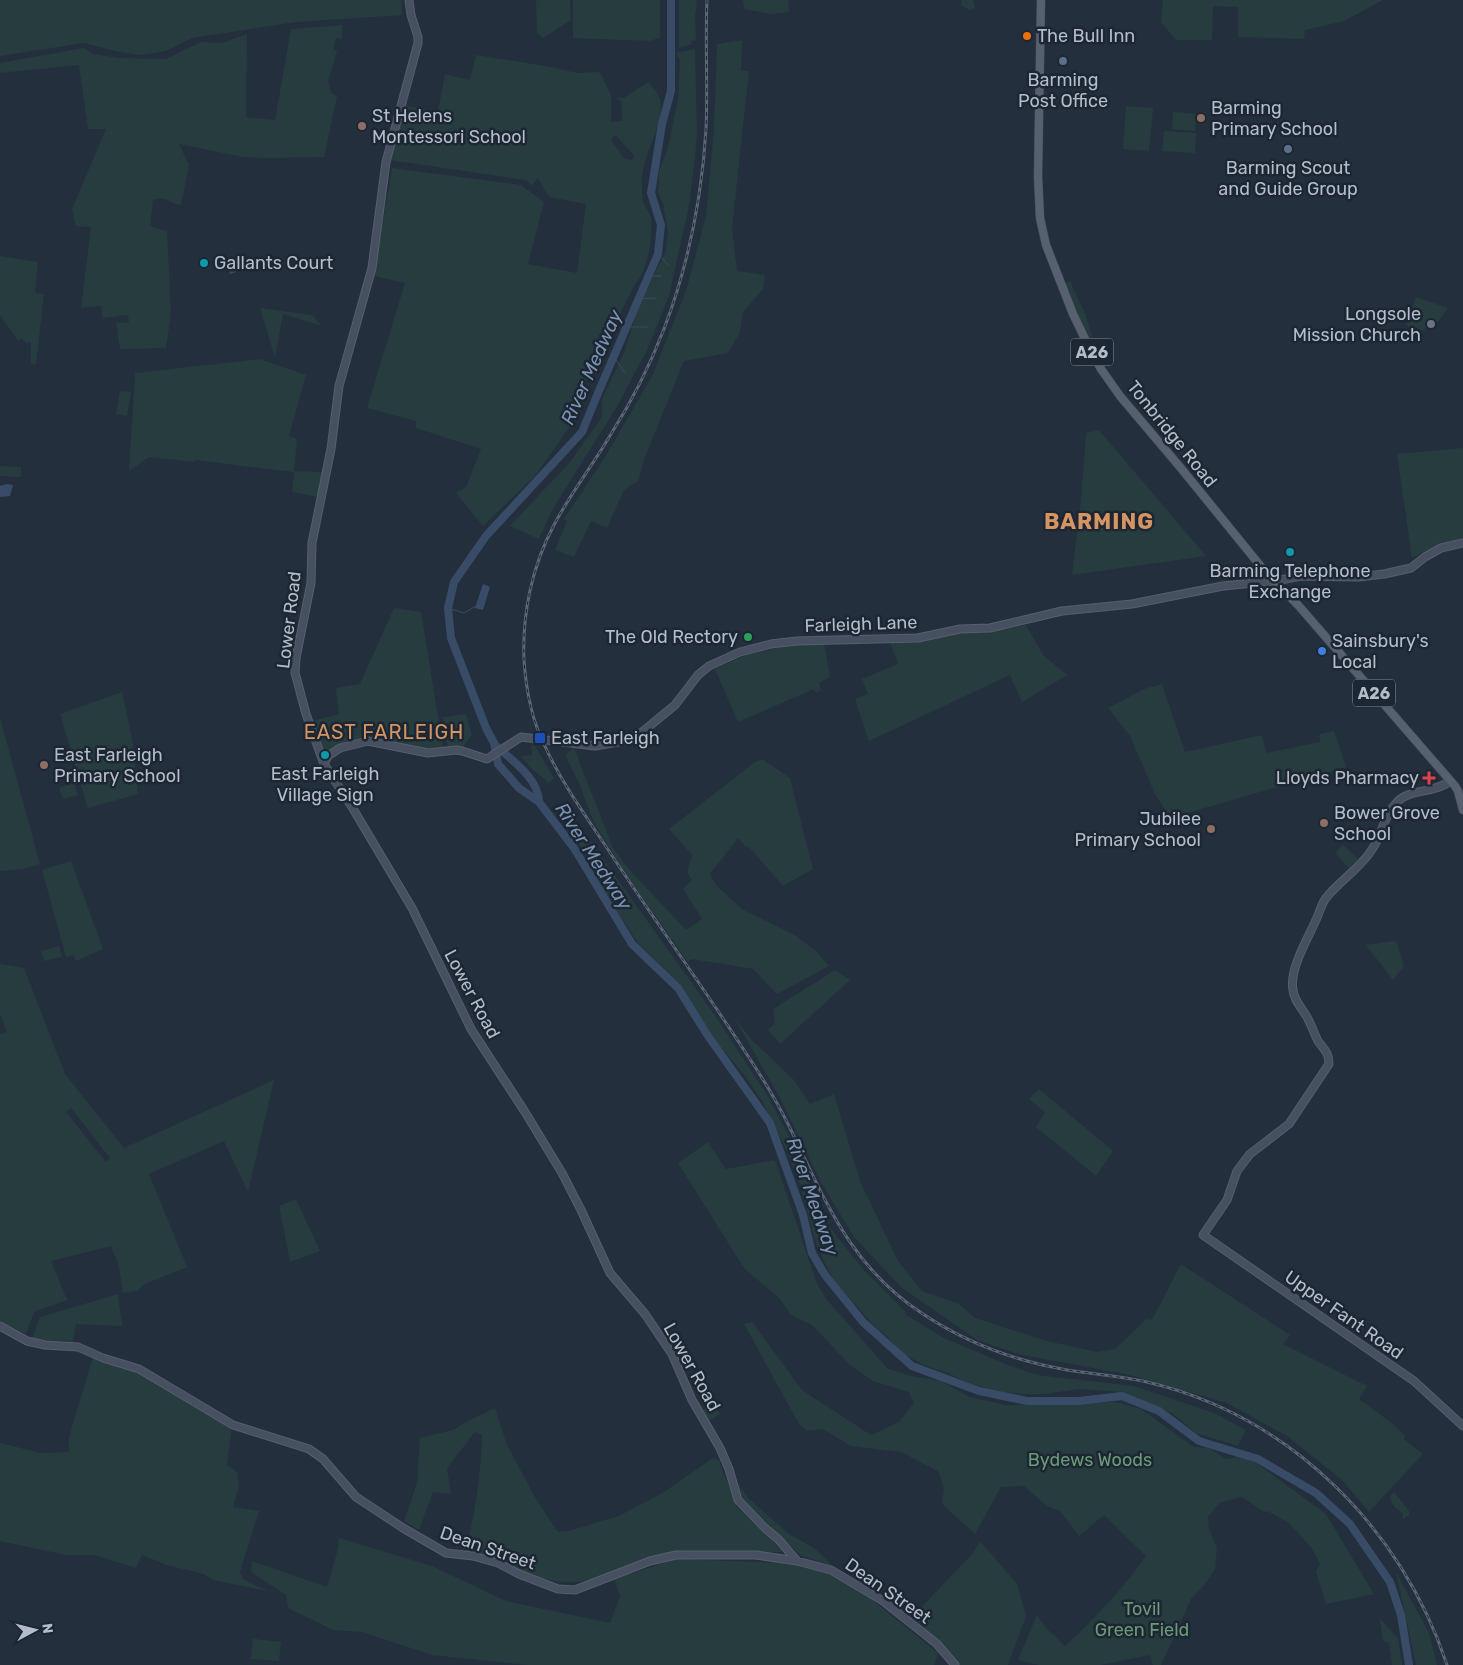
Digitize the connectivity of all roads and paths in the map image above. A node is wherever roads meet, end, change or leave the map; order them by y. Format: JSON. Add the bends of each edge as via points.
{"nodes":[{"id":1,"x":409,"y":0,"type":"edge"},
{"id":2,"x":1041,"y":0,"type":"edge"},
{"id":3,"x":1463,"y":543,"type":"edge"},
{"id":4,"x":1275,"y":581,"type":"junction"},
{"id":5,"x":318,"y":750,"type":"junction"},
{"id":6,"x":332,"y":752,"type":"junction"},
{"id":7,"x":324,"y":764,"type":"junction"},
{"id":8,"x":1450,"y":781,"type":"junction"},
{"id":9,"x":1461,"y":792,"type":"edge"},
{"id":10,"x":1463,"y":810,"type":"edge"},
{"id":11,"x":0,"y":1326,"type":"edge"},
{"id":12,"x":1463,"y":1426,"type":"edge"},
{"id":13,"x":797,"y":1561,"type":"junction"},
{"id":14,"x":955,"y":1665,"type":"edge"}],
"edges":[{"from":1,"to":5,"type":"street","name":"Lower Road","via":[[418,37],[417,48],[386,162],[372,268],[339,386],[332,449],[312,543],[311,583],[295,668]]},
{"from":2,"to":4,"type":"main road","name":"Tonbridge Road","number":"A26","via":[[1040,218],[1060,282],[1087,343],[1120,396]]},
{"from":3,"to":4,"type":"street","name":"Farleigh Lane","via":[[1441,548],[1411,568],[1384,574],[1301,576]]},
{"from":4,"to":6,"type":"street","name":"Farleigh Lane","via":[[1223,586],[1132,604],[1062,611],[990,628],[960,629],[918,638],[771,644],[740,652],[709,666],[698,675],[676,705],[641,733],[624,741],[595,746],[523,737],[484,759],[456,750],[428,753],[375,742],[359,742]]},
{"from":4,"to":8,"type":"main road","name":"Tonbridge Road","number":"A26"},
{"from":5,"to":6,"type":"street"},
{"from":5,"to":7,"type":"street","name":"Lower Road"},
{"from":6,"to":7,"type":"street"},
{"from":7,"to":13,"type":"street","name":"Lower Road","via":[[412,908],[471,1029],[562,1173],[610,1273],[672,1354],[692,1400],[720,1448],[738,1500]]},
{"from":8,"to":9,"type":"main road","name":"Tonbridge Road","number":"A26"},
{"from":8,"to":12,"type":"street","name":"Upper Fant Road","via":[[1405,796],[1396,803],[1385,818],[1374,847],[1354,872],[1326,898],[1303,947],[1292,989],[1329,1056],[1329,1064],[1289,1124],[1250,1154],[1237,1171],[1226,1200],[1203,1234],[1414,1381]]},
{"from":9,"to":10,"type":"main road","name":"Tonbridge Road","number":"A26"},
{"from":11,"to":13,"type":"street","name":"Dean Street","via":[[27,1341],[78,1347],[139,1369],[233,1425],[309,1449],[356,1497],[446,1553],[473,1556],[498,1564],[558,1589],[575,1590],[650,1561],[676,1555],[756,1555]]},
{"from":13,"to":14,"type":"street","name":"Dean Street","via":[[831,1570],[883,1601],[937,1644]]}]}
